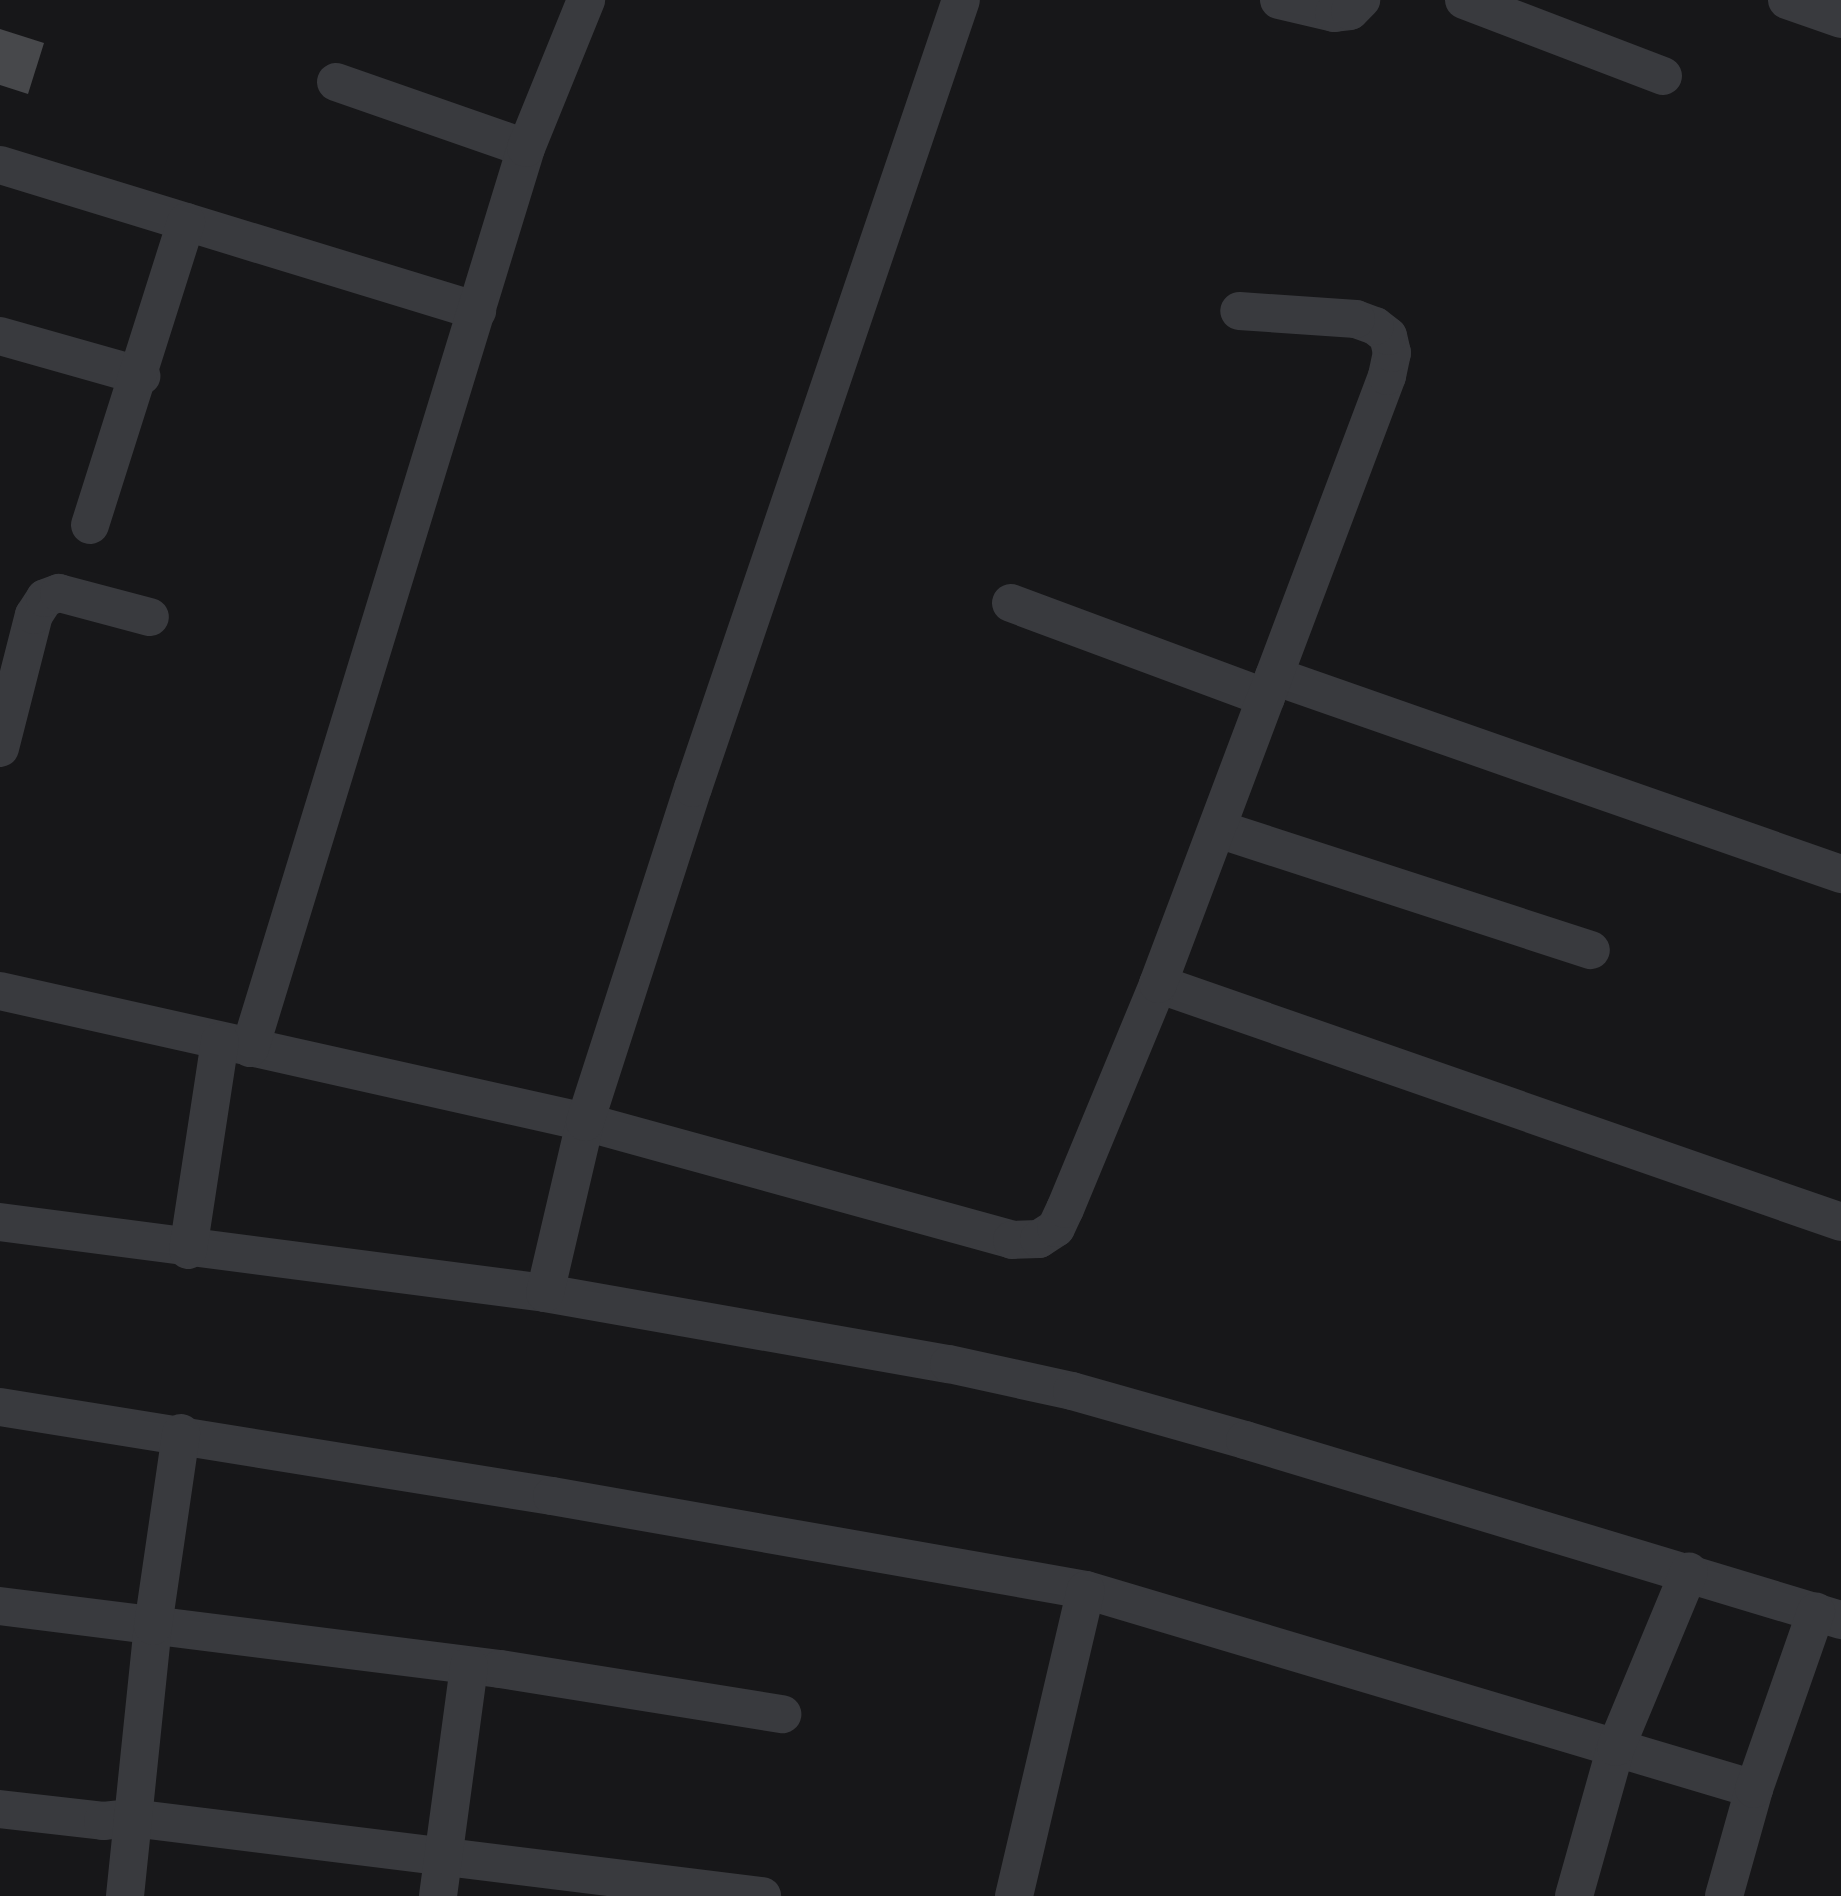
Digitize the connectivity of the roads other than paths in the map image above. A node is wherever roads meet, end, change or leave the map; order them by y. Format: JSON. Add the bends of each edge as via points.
{"nodes":[{"id":1,"x":586,"y":0,"type":"edge"},
{"id":2,"x":961,"y":0,"type":"edge"},
{"id":3,"x":1279,"y":0,"type":"edge"},
{"id":4,"x":1361,"y":0,"type":"edge"},
{"id":5,"x":1464,"y":0,"type":"edge"},
{"id":6,"x":1787,"y":0,"type":"edge"},
{"id":7,"x":1841,"y":19,"type":"edge"},
{"id":8,"x":1663,"y":76,"type":"dead end"},
{"id":9,"x":336,"y":82,"type":"dead end"},
{"id":10,"x":526,"y":148,"type":"junction"},
{"id":11,"x":0,"y":165,"type":"edge"},
{"id":12,"x":186,"y":222,"type":"junction"},
{"id":13,"x":477,"y":310,"type":"junction"},
{"id":14,"x":1239,"y":311,"type":"dead end"},
{"id":15,"x":0,"y":336,"type":"edge"},
{"id":16,"x":141,"y":376,"type":"junction"},
{"id":17,"x":90,"y":525,"type":"dead end"},
{"id":18,"x":1011,"y":603,"type":"dead end"},
{"id":19,"x":150,"y":617,"type":"dead end"},
{"id":20,"x":1270,"y":687,"type":"junction"},
{"id":21,"x":0,"y":748,"type":"edge"},
{"id":22,"x":1218,"y":829,"type":"junction"},
{"id":23,"x":1841,"y":874,"type":"edge"},
{"id":24,"x":1591,"y":950,"type":"dead end"},
{"id":25,"x":1158,"y":984,"type":"junction"},
{"id":26,"x":0,"y":990,"type":"edge"},
{"id":27,"x":235,"y":1044,"type":"junction"},
{"id":28,"x":586,"y":1122,"type":"junction"},
{"id":29,"x":0,"y":1222,"type":"edge"},
{"id":30,"x":1841,"y":1222,"type":"edge"},
{"id":31,"x":188,"y":1250,"type":"junction"},
{"id":32,"x":545,"y":1293,"type":"junction"},
{"id":33,"x":0,"y":1407,"type":"edge"},
{"id":34,"x":181,"y":1433,"type":"junction"},
{"id":35,"x":1689,"y":1572,"type":"junction"},
{"id":36,"x":1086,"y":1590,"type":"junction"},
{"id":37,"x":0,"y":1606,"type":"edge"},
{"id":38,"x":1828,"y":1616,"type":"edge"},
{"id":39,"x":153,"y":1626,"type":"junction"},
{"id":40,"x":469,"y":1666,"type":"junction"},
{"id":41,"x":782,"y":1714,"type":"dead end"},
{"id":42,"x":1616,"y":1747,"type":"junction"},
{"id":43,"x":1754,"y":1789,"type":"junction"},
{"id":44,"x":0,"y":1809,"type":"edge"},
{"id":45,"x":132,"y":1818,"type":"junction"},
{"id":46,"x":444,"y":1855,"type":"junction"},
{"id":47,"x":125,"y":1896,"type":"edge"},
{"id":48,"x":438,"y":1896,"type":"edge"},
{"id":49,"x":762,"y":1896,"type":"edge"},
{"id":50,"x":1014,"y":1896,"type":"edge"},
{"id":51,"x":1574,"y":1896,"type":"edge"},
{"id":52,"x":1724,"y":1896,"type":"edge"}],
"edges":[{"from":1,"to":10,"type":"street"},
{"from":2,"to":28,"type":"street","via":[[693,788]]},
{"from":3,"to":4,"type":"street","via":[[1334,13],[1350,10]]},
{"from":5,"to":8,"type":"street"},
{"from":6,"to":7,"type":"street"},
{"from":9,"to":10,"type":"street"},
{"from":10,"to":13,"type":"street"},
{"from":11,"to":12,"type":"street"},
{"from":12,"to":13,"type":"street"},
{"from":12,"to":16,"type":"street"},
{"from":13,"to":27,"type":"street"},
{"from":14,"to":20,"type":"street","via":[[1356,320],[1388,336],[1392,353]]},
{"from":15,"to":16,"type":"street"},
{"from":16,"to":17,"type":"street"},
{"from":18,"to":20,"type":"street"},
{"from":19,"to":21,"type":"street","via":[[59,593],[45,598],[34,615]]},
{"from":20,"to":22,"type":"street"},
{"from":20,"to":23,"type":"street"},
{"from":22,"to":24,"type":"street"},
{"from":22,"to":25,"type":"street"},
{"from":25,"to":28,"type":"street","via":[[1065,1209],[1056,1228],[1038,1239],[1012,1240]]},
{"from":25,"to":30,"type":"street"},
{"from":26,"to":27,"type":"street"},
{"from":27,"to":28,"type":"street"},
{"from":27,"to":31,"type":"street"},
{"from":28,"to":32,"type":"street"},
{"from":29,"to":31,"type":"street"},
{"from":31,"to":32,"type":"street"},
{"from":32,"to":35,"type":"street","via":[[949,1363],[1072,1391]]},
{"from":33,"to":34,"type":"street"},
{"from":34,"to":36,"type":"street"},
{"from":34,"to":39,"type":"street"},
{"from":35,"to":38,"type":"street"},
{"from":35,"to":42,"type":"street"},
{"from":36,"to":42,"type":"street"},
{"from":36,"to":50,"type":"street"},
{"from":37,"to":39,"type":"street"},
{"from":38,"to":43,"type":"street"},
{"from":39,"to":40,"type":"street"},
{"from":39,"to":45,"type":"street"},
{"from":40,"to":41,"type":"street"},
{"from":40,"to":46,"type":"street"},
{"from":42,"to":43,"type":"street"},
{"from":42,"to":51,"type":"street"},
{"from":43,"to":52,"type":"street"},
{"from":44,"to":45,"type":"street","via":[[103,1821]]},
{"from":45,"to":46,"type":"street"},
{"from":45,"to":47,"type":"street"},
{"from":46,"to":48,"type":"street"},
{"from":46,"to":49,"type":"street"}]}
